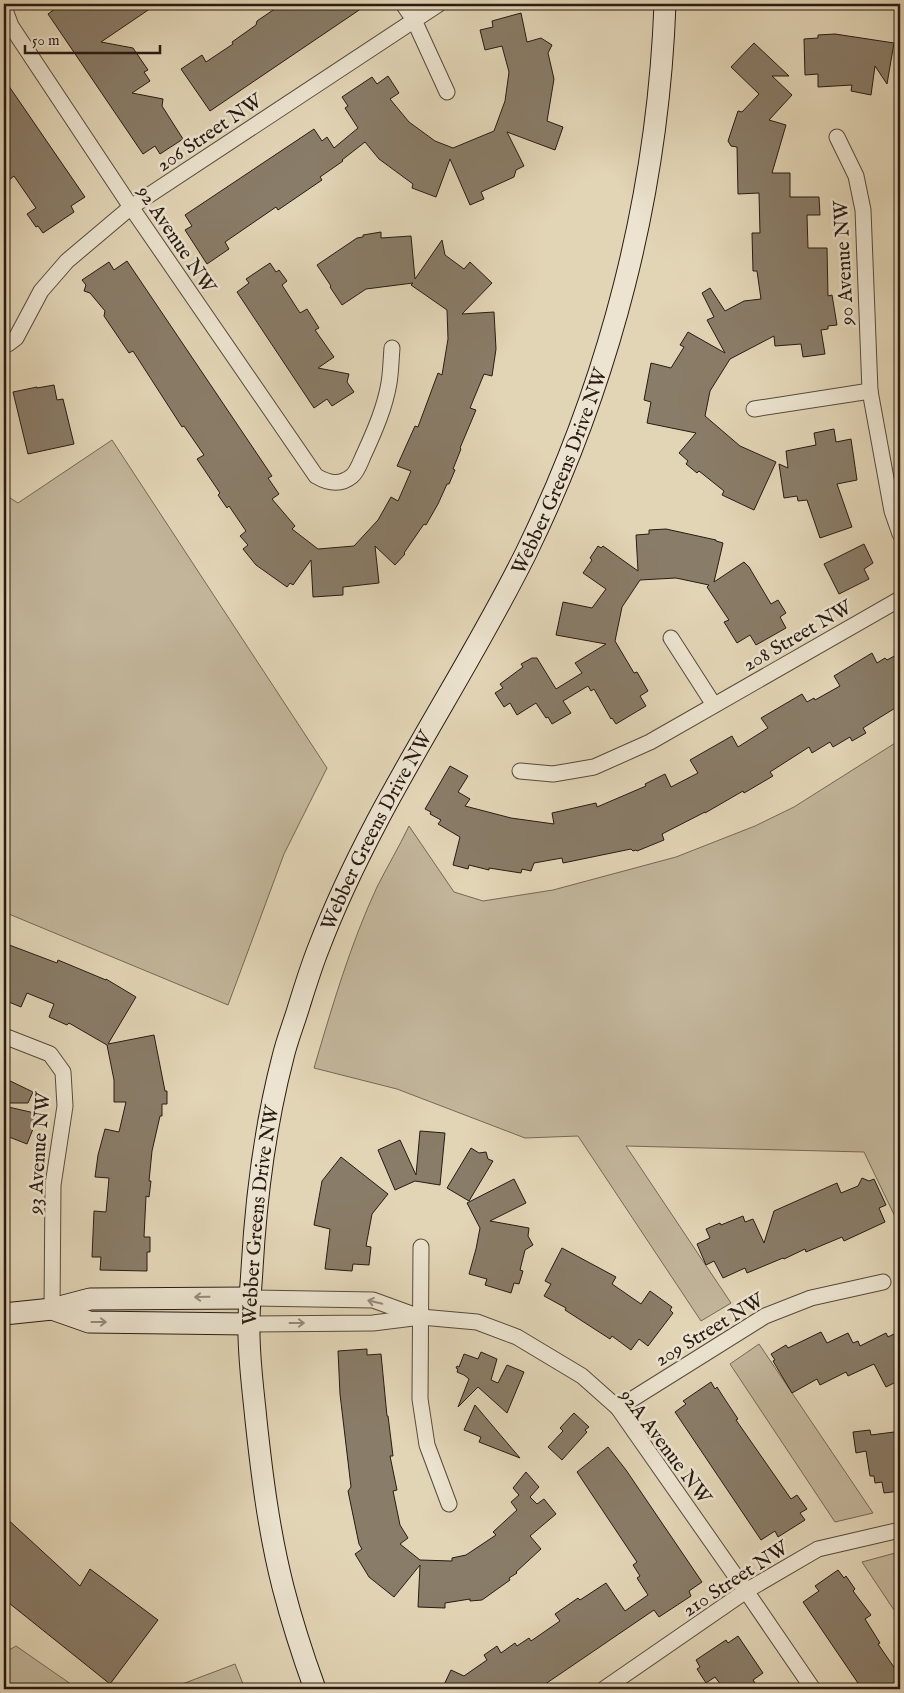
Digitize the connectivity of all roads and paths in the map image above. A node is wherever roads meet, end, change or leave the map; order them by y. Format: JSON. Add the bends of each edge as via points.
{"nodes":[{"id":1,"x":4,"y":4,"type":"edge"},
{"id":2,"x":403,"y":4,"type":"edge"},
{"id":3,"x":439,"y":4,"type":"edge"},
{"id":4,"x":665,"y":4,"type":"edge"},
{"id":5,"x":414,"y":20,"type":"junction"},
{"id":6,"x":447,"y":92,"type":"dead end"},
{"id":7,"x":837,"y":137,"type":"dead end"},
{"id":8,"x":131,"y":207,"type":"junction"},
{"id":9,"x":6,"y":344,"type":"edge"},
{"id":10,"x":392,"y":348,"type":"dead end"},
{"id":11,"x":870,"y":391,"type":"junction"},
{"id":12,"x":754,"y":409,"type":"dead end"},
{"id":13,"x":900,"y":534,"type":"edge"},
{"id":14,"x":900,"y":600,"type":"edge"},
{"id":15,"x":671,"y":638,"type":"dead end"},
{"id":16,"x":714,"y":705,"type":"junction"},
{"id":17,"x":520,"y":771,"type":"dead end"},
{"id":18,"x":4,"y":1036,"type":"edge"},
{"id":19,"x":421,"y":1247,"type":"dead end"},
{"id":20,"x":883,"y":1282,"type":"dead end"},
{"id":21,"x":250,"y":1298,"type":"junction"},
{"id":22,"x":9,"y":1309,"type":"edge"},
{"id":23,"x":52,"y":1309,"type":"junction"},
{"id":24,"x":421,"y":1317,"type":"junction"},
{"id":25,"x":248,"y":1324,"type":"junction"},
{"id":26,"x":618,"y":1408,"type":"junction"},
{"id":27,"x":449,"y":1504,"type":"dead end"},
{"id":28,"x":900,"y":1530,"type":"edge"},
{"id":29,"x":746,"y":1591,"type":"junction"},
{"id":30,"x":315,"y":1689,"type":"edge"},
{"id":31,"x":604,"y":1689,"type":"edge"},
{"id":32,"x":813,"y":1689,"type":"edge"}],
"edges":[{"from":1,"to":8,"type":"street","name":"92 Avenue NW","via":[[11,26]]},
{"from":2,"to":5,"type":"street"},
{"from":3,"to":5,"type":"street","name":"206 Street NW"},
{"from":4,"to":21,"type":"main road","name":"Webber Greens Drive NW","via":[[659,94],[647,183],[623,294],[595,386],[524,555],[380,816],[318,950],[283,1056],[270,1118],[255,1219]]},
{"from":5,"to":6,"type":"street"},
{"from":5,"to":8,"type":"street","name":"206 Street NW"},
{"from":7,"to":11,"type":"street","name":"90 Avenue NW","via":[[856,176],[863,210]]},
{"from":8,"to":9,"type":"street","name":"206 Street NW","via":[[67,262],[41,290],[16,338]]},
{"from":8,"to":10,"type":"street","name":"92 Avenue NW","via":[[316,476],[325,481],[334,483],[353,475],[380,419],[389,382]]},
{"from":11,"to":12,"type":"street"},
{"from":11,"to":13,"type":"street","name":"90 Avenue NW","via":[[892,511]]},
{"from":14,"to":16,"type":"street","name":"208 Street NW"},
{"from":15,"to":16,"type":"street"},
{"from":16,"to":17,"type":"street","name":"208 Street NW","via":[[650,742],[594,767],[553,774]]},
{"from":18,"to":23,"type":"street","name":"93 Avenue NW","via":[[50,1054],[63,1072],[65,1106],[53,1185]]},
{"from":19,"to":24,"type":"street"},
{"from":20,"to":26,"type":"street","name":"209 Street NW","via":[[811,1298],[765,1316]]},
{"from":21,"to":23,"type":"main road","one_way":true,"via":[[90,1299]]},
{"from":24,"to":21,"type":"street","name":"92A Avenue NW","one_way":true,"via":[[373,1300]]},
{"from":21,"to":25,"type":"main road","name":"Webber Greens Drive NW"},
{"from":22,"to":23,"type":"main road"},
{"from":23,"to":25,"type":"main road","one_way":true,"via":[[89,1322]]},
{"from":25,"to":24,"type":"street","name":"92A Avenue NW","one_way":true,"via":[[373,1324]]},
{"from":24,"to":26,"type":"street","name":"92A Avenue NW","via":[[477,1322],[517,1337],[582,1376]]},
{"from":24,"to":27,"type":"street","via":[[420,1399],[428,1445]]},
{"from":25,"to":30,"type":"main road","name":"Webber Greens Drive NW","via":[[264,1494],[282,1586]]},
{"from":26,"to":29,"type":"street","name":"92A Avenue NW"},
{"from":28,"to":29,"type":"street","name":"210 Street NW","via":[[818,1549]]},
{"from":29,"to":31,"type":"street","name":"210 Street NW"},
{"from":29,"to":32,"type":"street","name":"92A Avenue NW"}]}
